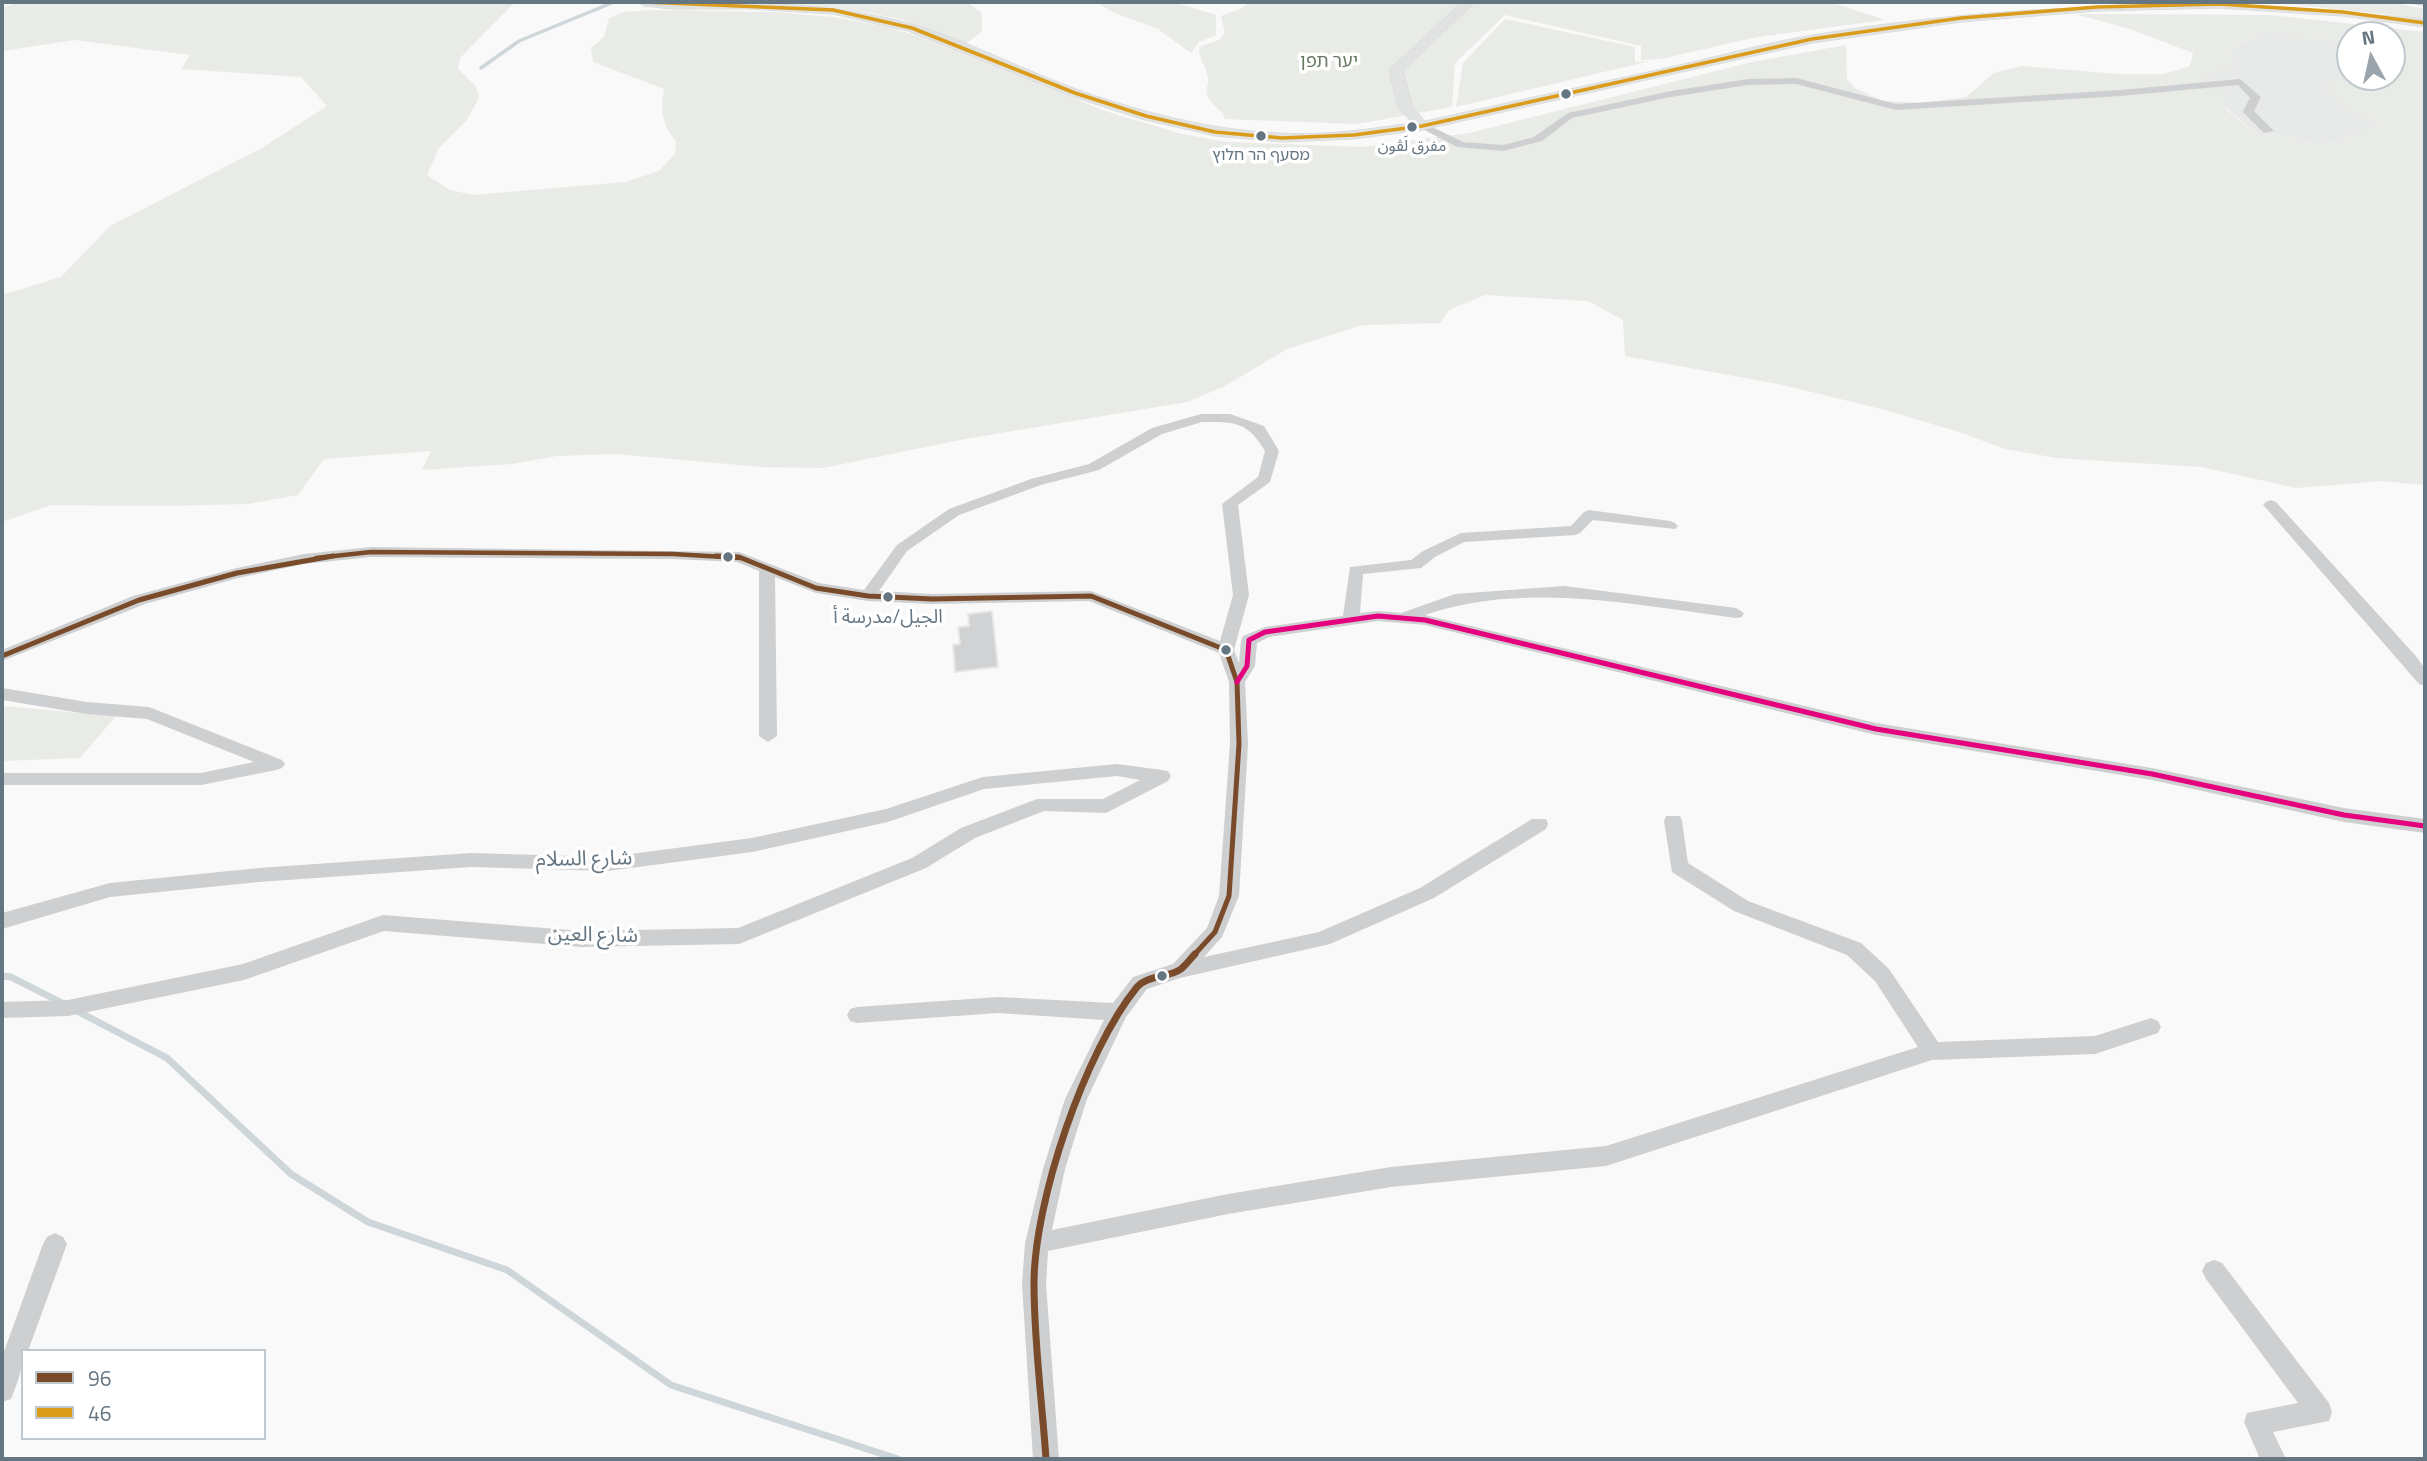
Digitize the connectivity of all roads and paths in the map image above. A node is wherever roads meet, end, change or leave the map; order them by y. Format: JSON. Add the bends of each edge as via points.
{"nodes":[{"id":1,"x":644,"y":2,"type":"edge"},
{"id":2,"x":1469,"y":2,"type":"edge"},
{"id":3,"x":2417,"y":2,"type":"edge"},
{"id":4,"x":2425,"y":3,"type":"edge"},
{"id":5,"x":2425,"y":23,"type":"edge"},
{"id":6,"x":1422,"y":127,"type":"junction"},
{"id":7,"x":2268,"y":131,"type":"dead end"},
{"id":8,"x":2271,"y":505,"type":"dead end"},
{"id":9,"x":1671,"y":526,"type":"dead end"},
{"id":10,"x":767,"y":570,"type":"junction"},
{"id":11,"x":868,"y":596,"type":"junction"},
{"id":12,"x":1736,"y":613,"type":"dead end"},
{"id":13,"x":1351,"y":618,"type":"junction"},
{"id":14,"x":1401,"y":618,"type":"junction"},
{"id":15,"x":1226,"y":650,"type":"junction"},
{"id":16,"x":2,"y":656,"type":"edge"},
{"id":17,"x":2425,"y":680,"type":"edge"},
{"id":18,"x":1237,"y":682,"type":"junction"},
{"id":19,"x":2,"y":694,"type":"edge"},
{"id":20,"x":768,"y":736,"type":"dead end"},
{"id":21,"x":1162,"y":776,"type":"joint"},
{"id":22,"x":2,"y":779,"type":"edge"},
{"id":23,"x":1672,"y":821,"type":"dead end"},
{"id":24,"x":1538,"y":824,"type":"dead end"},
{"id":25,"x":2422,"y":829,"type":"edge"},
{"id":26,"x":2,"y":921,"type":"edge"},
{"id":27,"x":1180,"y":970,"type":"junction"},
{"id":28,"x":2,"y":1010,"type":"edge"},
{"id":29,"x":1118,"y":1012,"type":"junction"},
{"id":30,"x":857,"y":1016,"type":"dead end"},
{"id":31,"x":2151,"y":1027,"type":"dead end"},
{"id":32,"x":1932,"y":1051,"type":"junction"},
{"id":33,"x":1037,"y":1243,"type":"junction"},
{"id":34,"x":55,"y":1244,"type":"dead end"},
{"id":35,"x":2214,"y":1271,"type":"dead end"},
{"id":36,"x":2,"y":1390,"type":"edge"},
{"id":37,"x":1046,"y":1459,"type":"edge"},
{"id":38,"x":2273,"y":1459,"type":"edge"}],
"edges":[{"from":1,"to":6,"type":"main road","via":[[833,10],[912,28],[1075,93],[1215,132],[1320,138]]},
{"from":2,"to":6,"type":"main road","via":[[1396,70],[1405,107]]},
{"from":3,"to":4,"type":"street"},
{"from":5,"to":6,"type":"main road","via":[[2218,4],[2096,7],[1961,18],[1812,39]]},
{"from":6,"to":7,"type":"street","via":[[1461,145],[1503,148],[1538,139],[1568,116],[1748,82],[1796,81],[1896,107],[2240,82],[2256,97],[2250,115]]},
{"from":8,"to":17,"type":"street"},
{"from":9,"to":13,"type":"street","via":[[1589,515],[1575,530],[1461,538],[1415,565],[1356,570]]},
{"from":10,"to":11,"type":"street","via":[[816,588]]},
{"from":10,"to":16,"type":"street","via":[[739,557],[673,554],[371,552],[237,573],[139,600]]},
{"from":10,"to":20,"type":"street"},
{"from":11,"to":15,"type":"street","via":[[1091,596]]},
{"from":11,"to":15,"type":"street","via":[[902,548],[954,512],[1094,467],[1157,431],[1201,418],[1230,418],[1259,429],[1272,451],[1265,479],[1230,504],[1241,595]]},
{"from":12,"to":14,"type":"street","via":[[1564,591],[1455,599]]},
{"from":13,"to":14,"type":"street"},
{"from":13,"to":18,"type":"street","via":[[1265,632],[1249,640],[1247,666]]},
{"from":14,"to":25,"type":"street","via":[[1425,620],[1876,729],[2152,774]]},
{"from":15,"to":18,"type":"street"},
{"from":18,"to":27,"type":"street","via":[[1239,744],[1228,896],[1215,932]]},
{"from":19,"to":22,"type":"street","via":[[149,713],[276,764],[201,779]]},
{"from":21,"to":26,"type":"street","name":"شارع السلام","via":[[1117,770],[983,783],[888,815],[752,845],[608,864],[471,860],[259,875],[110,890]]},
{"from":21,"to":28,"type":"street","name":"شارع العين","via":[[1106,806],[1043,804],[968,833],[919,863],[739,936],[582,939],[383,923],[244,972],[68,1007]]},
{"from":23,"to":32,"type":"street","via":[[1679,867],[1741,906],[1854,949],[1882,975]]},
{"from":24,"to":27,"type":"street","via":[[1427,893],[1323,939]]},
{"from":27,"to":29,"type":"street","via":[[1140,983]]},
{"from":29,"to":30,"type":"street","via":[[998,1005]]},
{"from":29,"to":33,"type":"street","via":[[1076,1099]]},
{"from":31,"to":32,"type":"street","via":[[2095,1045]]},
{"from":32,"to":33,"type":"street","via":[[1606,1156],[1391,1177]]},
{"from":33,"to":37,"type":"street","via":[[1034,1284]]},
{"from":34,"to":36,"type":"street"},
{"from":35,"to":38,"type":"street","via":[[2320,1412],[2256,1422]]}]}
